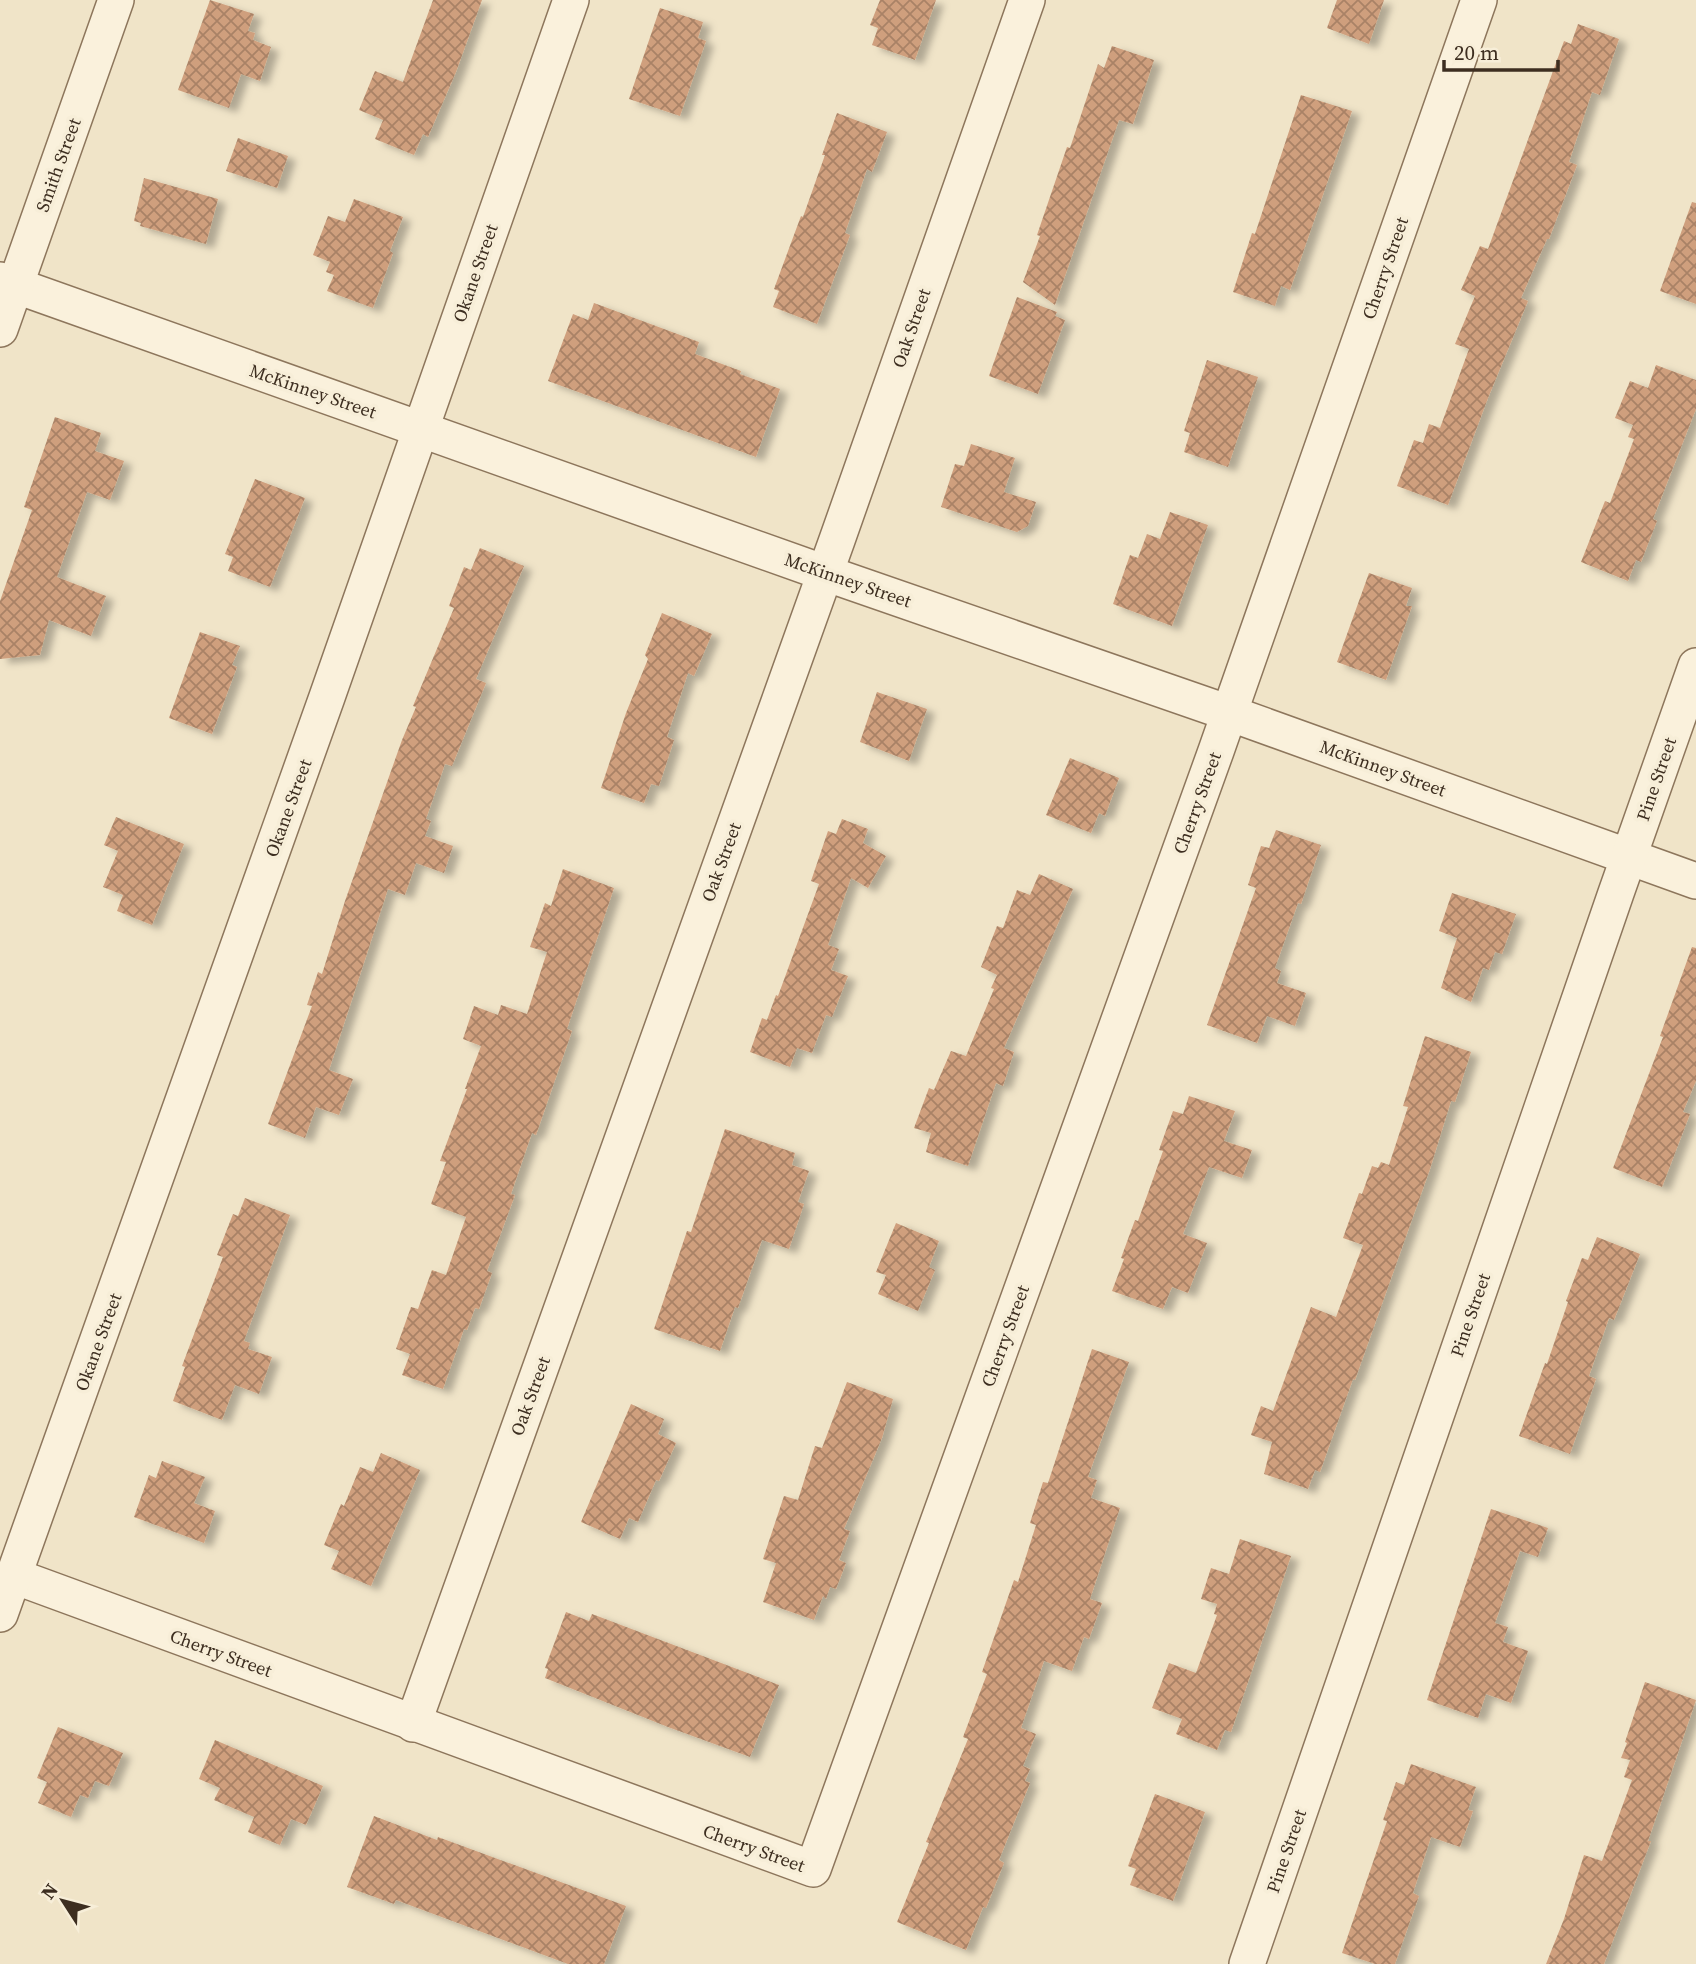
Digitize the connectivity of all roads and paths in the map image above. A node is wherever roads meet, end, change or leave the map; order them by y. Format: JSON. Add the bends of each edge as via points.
{"nodes":[{"id":1,"x":116,"y":0,"type":"edge"},
{"id":2,"x":571,"y":0,"type":"edge"},
{"id":3,"x":1027,"y":0,"type":"edge"},
{"id":4,"x":1479,"y":0,"type":"edge"},
{"id":5,"x":8,"y":283,"type":"edge"},
{"id":6,"x":0,"y":329,"type":"edge"},
{"id":7,"x":421,"y":429,"type":"junction"},
{"id":8,"x":825,"y":573,"type":"junction"},
{"id":9,"x":1696,"y":666,"type":"edge"},
{"id":10,"x":1229,"y":713,"type":"junction"},
{"id":11,"x":1628,"y":857,"type":"junction"},
{"id":12,"x":1696,"y":881,"type":"edge"},
{"id":13,"x":14,"y":1576,"type":"junction"},
{"id":14,"x":0,"y":1614,"type":"edge"},
{"id":15,"x":413,"y":1724,"type":"junction"},
{"id":16,"x":1247,"y":1964,"type":"edge"}],
"edges":[{"from":1,"to":5,"type":"street","name":"Smith Street"},
{"from":2,"to":7,"type":"street","name":"Okane Street"},
{"from":3,"to":8,"type":"street","name":"Oak Street"},
{"from":4,"to":10,"type":"street","name":"Cherry Street"},
{"from":5,"to":6,"type":"street","name":"Smith Street"},
{"from":5,"to":7,"type":"street","name":"McKinney Street"},
{"from":7,"to":8,"type":"street","name":"McKinney Street"},
{"from":7,"to":13,"type":"street","name":"Okane Street"},
{"from":8,"to":10,"type":"street","name":"McKinney Street"},
{"from":8,"to":15,"type":"street","name":"Oak Street"},
{"from":9,"to":11,"type":"street","name":"Pine Street"},
{"from":10,"to":11,"type":"street","name":"McKinney Street"},
{"from":10,"to":15,"type":"street","name":"Cherry Street","via":[[813,1870]]},
{"from":11,"to":12,"type":"street","name":"McKinney Street"},
{"from":11,"to":16,"type":"street","name":"Pine Street"},
{"from":13,"to":14,"type":"street","name":"Okane Street"},
{"from":13,"to":15,"type":"street","name":"Cherry Street"}]}
